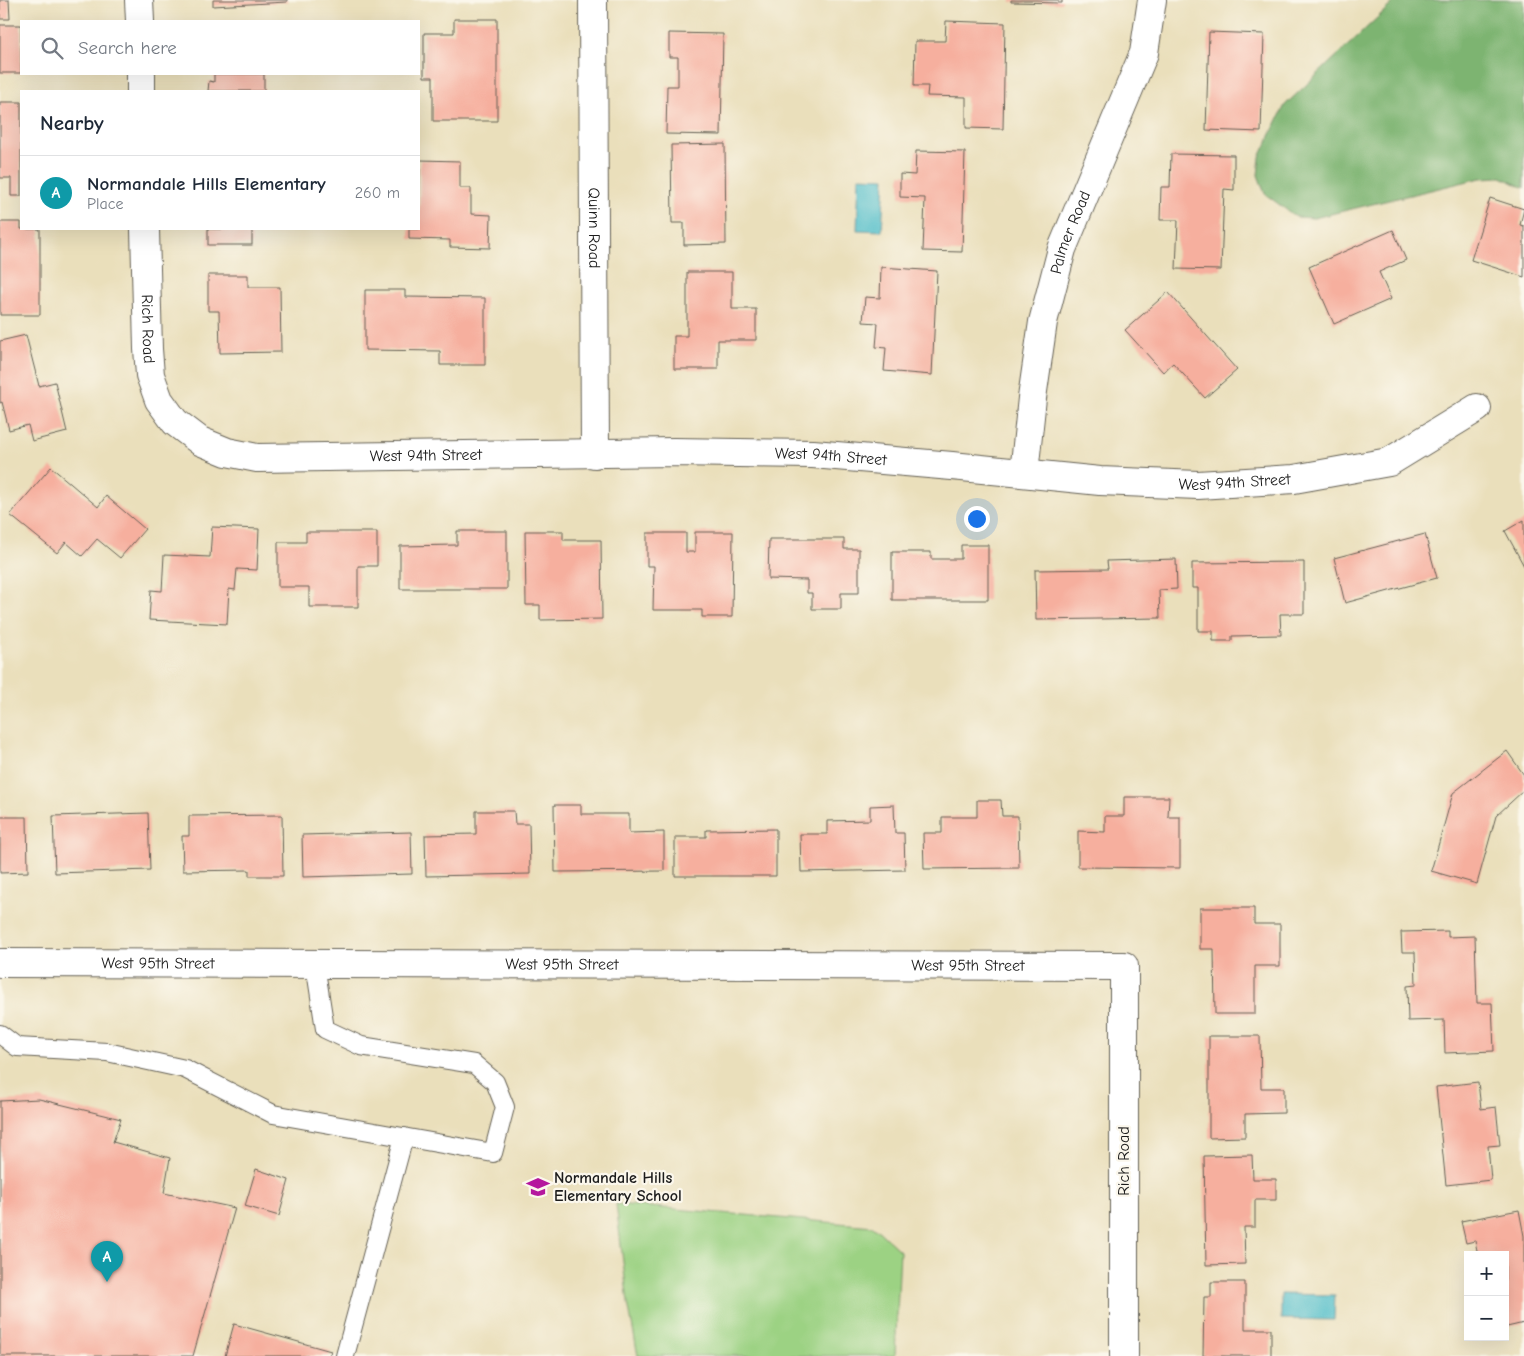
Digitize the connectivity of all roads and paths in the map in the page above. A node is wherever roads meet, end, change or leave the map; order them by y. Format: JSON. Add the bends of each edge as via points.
{"nodes":[{"id":1,"x":139,"y":0,"type":"edge"},
{"id":2,"x":593,"y":0,"type":"edge"},
{"id":3,"x":1152,"y":0,"type":"edge"},
{"id":4,"x":140,"y":20,"type":"edge"},
{"id":5,"x":141,"y":75,"type":"edge"},
{"id":6,"x":141,"y":90,"type":"edge"},
{"id":7,"x":145,"y":230,"type":"edge"},
{"id":8,"x":1478,"y":408,"type":"dead end"},
{"id":9,"x":175,"y":422,"type":"joint"},
{"id":10,"x":595,"y":454,"type":"junction"},
{"id":11,"x":1024,"y":473,"type":"junction"},
{"id":12,"x":0,"y":963,"type":"edge"},
{"id":13,"x":315,"y":964,"type":"junction"},
{"id":14,"x":1124,"y":966,"type":"joint"},
{"id":15,"x":0,"y":1034,"type":"edge"},
{"id":16,"x":404,"y":1137,"type":"junction"},
{"id":17,"x":345,"y":1356,"type":"edge"},
{"id":18,"x":1124,"y":1356,"type":"edge"}],
"edges":[{"from":1,"to":4,"type":"street"},
{"from":2,"to":10,"type":"street","name":"Quinn Road"},
{"from":3,"to":11,"type":"street","name":"Palmer Road","via":[[1144,53],[1062,249],[1043,322]]},
{"from":5,"to":6,"type":"street"},
{"from":7,"to":9,"type":"street","name":"Rich Road","via":[[150,375],[158,400]]},
{"from":8,"to":11,"type":"street","name":"West 94th Street","via":[[1389,462],[1294,479],[1198,485],[1100,481]]},
{"from":9,"to":10,"type":"street","name":"West 94th Street","via":[[200,441],[227,452],[257,458]]},
{"from":10,"to":11,"type":"street","name":"West 94th Street","via":[[813,454]]},
{"from":12,"to":13,"type":"street","name":"West 95th Street"},
{"from":13,"to":14,"type":"street","name":"West 95th Street"},
{"from":13,"to":16,"type":"lane","via":[[325,1029],[361,1046],[474,1064],[495,1082],[505,1107],[493,1153]]},
{"from":14,"to":18,"type":"street","name":"Rich Road"},
{"from":15,"to":16,"type":"lane","via":[[17,1047],[107,1052],[185,1069],[273,1114]]},
{"from":16,"to":17,"type":"lane"}]}
